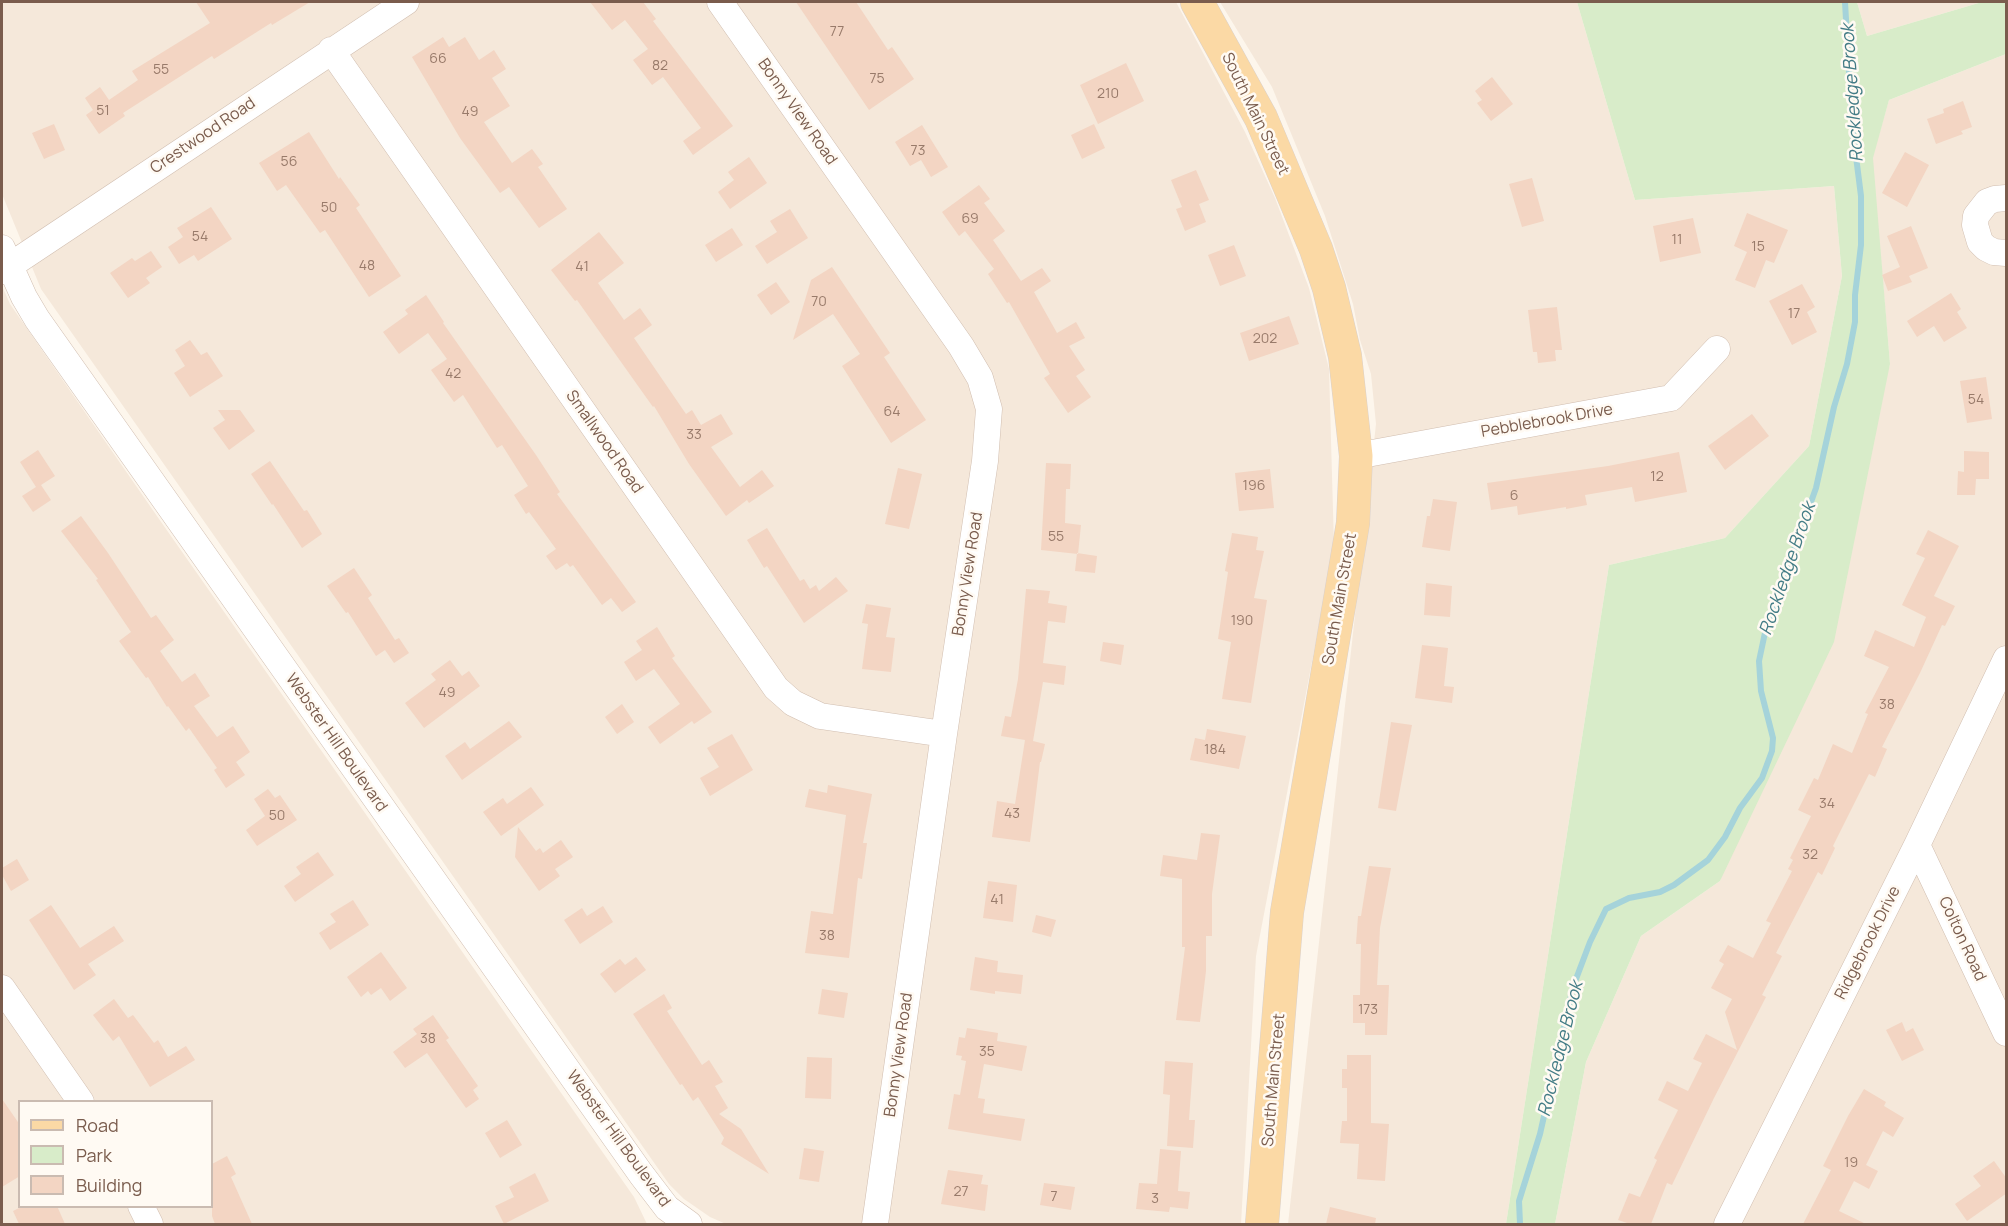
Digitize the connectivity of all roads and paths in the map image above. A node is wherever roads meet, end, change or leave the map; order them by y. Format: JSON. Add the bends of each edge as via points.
{"nodes":[{"id":1,"x":406,"y":2,"type":"edge"},
{"id":2,"x":720,"y":2,"type":"edge"},
{"id":3,"x":1197,"y":2,"type":"edge"},
{"id":4,"x":331,"y":50,"type":"junction"},
{"id":5,"x":2007,"y":198,"type":"edge"},
{"id":6,"x":2007,"y":253,"type":"edge"},
{"id":7,"x":4,"y":262,"type":"edge"},
{"id":8,"x":1717,"y":349,"type":"dead end"},
{"id":9,"x":1356,"y":456,"type":"junction"},
{"id":10,"x":2007,"y":659,"type":"edge"},
{"id":11,"x":944,"y":734,"type":"junction"},
{"id":12,"x":1917,"y":844,"type":"junction"},
{"id":13,"x":2,"y":988,"type":"edge"},
{"id":14,"x":2007,"y":1033,"type":"edge"},
{"id":15,"x":80,"y":1100,"type":"edge"},
{"id":16,"x":142,"y":1208,"type":"edge"},
{"id":17,"x":667,"y":1216,"type":"edge"},
{"id":18,"x":150,"y":1224,"type":"edge"},
{"id":19,"x":689,"y":1224,"type":"edge"},
{"id":20,"x":875,"y":1224,"type":"edge"},
{"id":21,"x":1262,"y":1224,"type":"edge"},
{"id":22,"x":1727,"y":1224,"type":"edge"}],
"edges":[{"from":1,"to":4,"type":"street","name":"Crestwood Road"},
{"from":2,"to":11,"type":"street","name":"Bonny View Road","via":[[962,346],[985,393],[989,425],[985,461]]},
{"from":3,"to":9,"type":"main road","name":"South Main Street","via":[[1261,118],[1316,249],[1345,356]]},
{"from":4,"to":7,"type":"street","name":"Crestwood Road"},
{"from":4,"to":11,"type":"street","name":"Smallwood Road","via":[[776,688],[793,703],[820,716]]},
{"from":5,"to":6,"type":"street","via":[[1987,202],[1976,216],[1975,225],[1986,248]]},
{"from":7,"to":17,"type":"street","name":"Webster Hill Boulevard","via":[[43,328]]},
{"from":8,"to":9,"type":"street","name":"Pebblebrook Drive","via":[[1671,398]]},
{"from":9,"to":21,"type":"main road","name":"South Main Street","via":[[1353,523],[1287,912]]},
{"from":10,"to":12,"type":"street","name":"Ridgebrook Drive"},
{"from":11,"to":20,"type":"street","name":"Bonny View Road"},
{"from":12,"to":14,"type":"street","name":"Colton Road"},
{"from":12,"to":22,"type":"street","name":"Ridgebrook Drive"},
{"from":13,"to":15,"type":"street"},
{"from":16,"to":18,"type":"street"},
{"from":17,"to":19,"type":"street","name":"Webster Hill Boulevard"}]}
